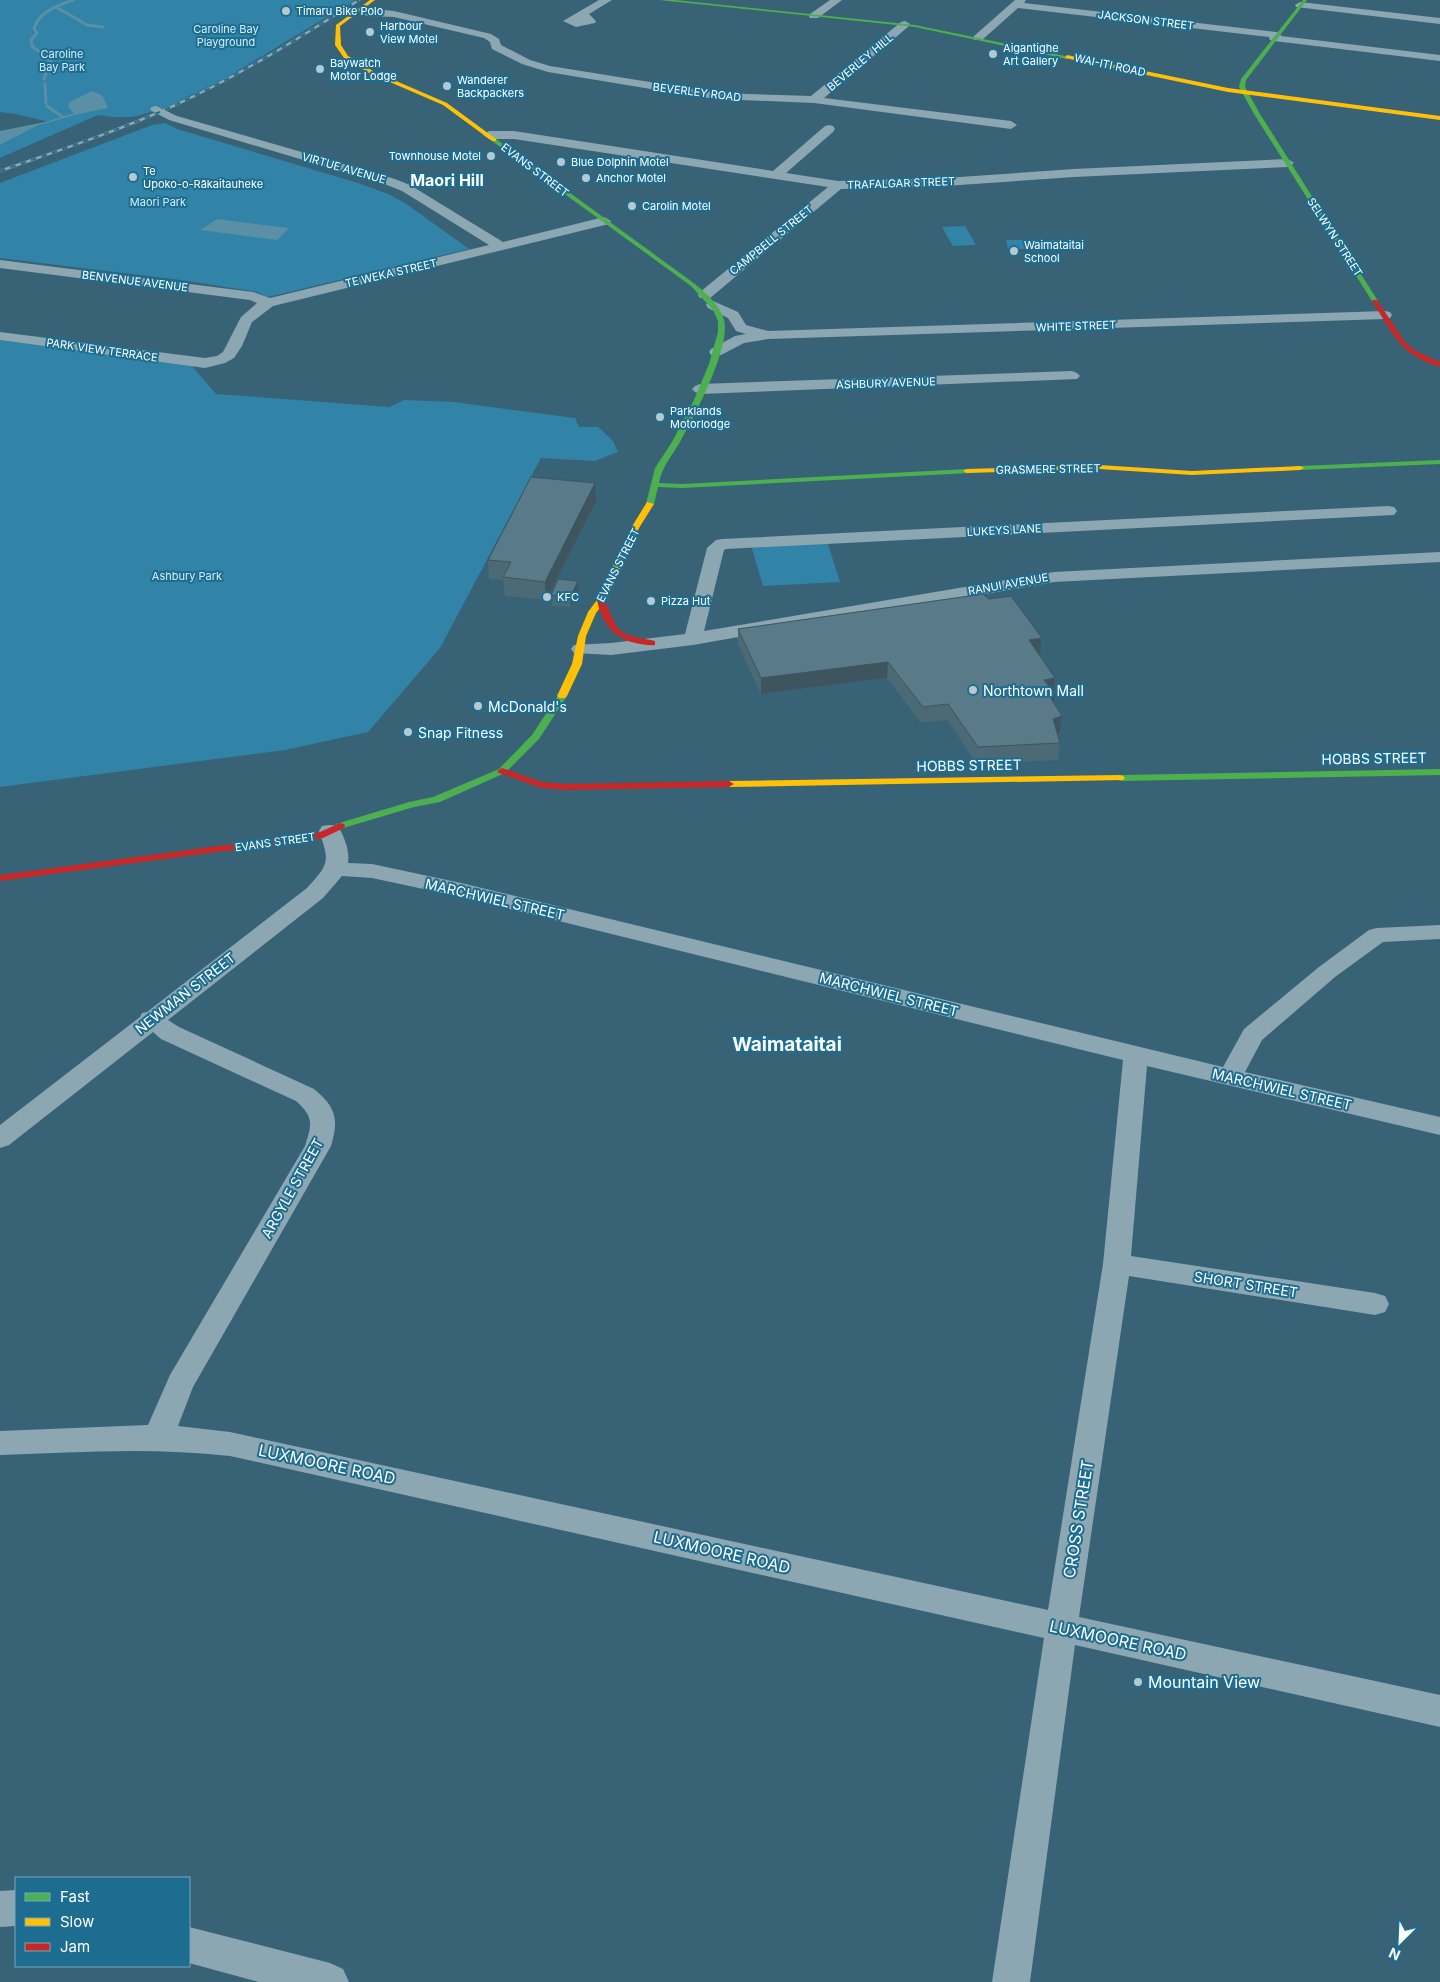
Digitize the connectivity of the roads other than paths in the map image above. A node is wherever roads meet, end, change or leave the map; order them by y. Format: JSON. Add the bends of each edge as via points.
{"nodes":[{"id":1,"x":607,"y":0,"type":"edge"},
{"id":2,"x":661,"y":0,"type":"edge"},
{"id":3,"x":837,"y":0,"type":"edge"},
{"id":4,"x":381,"y":1,"type":"edge"},
{"id":5,"x":1018,"y":2,"type":"edge"},
{"id":6,"x":1303,"y":2,"type":"edge"},
{"id":7,"x":367,"y":13,"type":"junction"},
{"id":8,"x":397,"y":14,"type":"junction"},
{"id":9,"x":584,"y":14,"type":"dead end"},
{"id":10,"x":814,"y":16,"type":"junction"},
{"id":11,"x":1440,"y":21,"type":"edge"},
{"id":12,"x":905,"y":24,"type":"junction"},
{"id":13,"x":338,"y":34,"type":"junction"},
{"id":14,"x":1275,"y":37,"type":"junction"},
{"id":15,"x":978,"y":38,"type":"junction"},
{"id":16,"x":1440,"y":58,"type":"edge"},
{"id":17,"x":1245,"y":92,"type":"junction"},
{"id":18,"x":814,"y":100,"type":"junction"},
{"id":19,"x":156,"y":109,"type":"dead end"},
{"id":20,"x":173,"y":118,"type":"junction"},
{"id":21,"x":1440,"y":118,"type":"edge"},
{"id":22,"x":1011,"y":124,"type":"dead end"},
{"id":23,"x":829,"y":129,"type":"dead end"},
{"id":24,"x":488,"y":135,"type":"junction"},
{"id":25,"x":1288,"y":163,"type":"junction"},
{"id":26,"x":776,"y":175,"type":"junction"},
{"id":27,"x":838,"y":185,"type":"junction"},
{"id":28,"x":604,"y":220,"type":"junction"},
{"id":29,"x":502,"y":247,"type":"junction"},
{"id":30,"x":483,"y":252,"type":"junction"},
{"id":31,"x":0,"y":264,"type":"edge"},
{"id":32,"x":708,"y":300,"type":"junction"},
{"id":33,"x":268,"y":304,"type":"junction"},
{"id":34,"x":1385,"y":315,"type":"junction"},
{"id":35,"x":768,"y":335,"type":"junction"},
{"id":36,"x":0,"y":336,"type":"edge"},
{"id":37,"x":716,"y":352,"type":"junction"},
{"id":38,"x":204,"y":363,"type":"joint"},
{"id":39,"x":1440,"y":365,"type":"edge"},
{"id":40,"x":1072,"y":376,"type":"dead end"},
{"id":41,"x":700,"y":389,"type":"junction"},
{"id":42,"x":1440,"y":462,"type":"edge"},
{"id":43,"x":655,"y":485,"type":"junction"},
{"id":44,"x":1388,"y":511,"type":"dead end"},
{"id":45,"x":1440,"y":557,"type":"edge"},
{"id":46,"x":601,"y":601,"type":"junction"},
{"id":47,"x":693,"y":639,"type":"junction"},
{"id":48,"x":652,"y":644,"type":"junction"},
{"id":49,"x":581,"y":650,"type":"junction"},
{"id":50,"x":502,"y":771,"type":"junction"},
{"id":51,"x":1440,"y":772,"type":"edge"},
{"id":52,"x":330,"y":831,"type":"junction"},
{"id":53,"x":336,"y":869,"type":"junction"},
{"id":54,"x":0,"y":878,"type":"edge"},
{"id":55,"x":1440,"y":932,"type":"edge"},
{"id":56,"x":151,"y":1019,"type":"junction"},
{"id":57,"x":1136,"y":1055,"type":"junction"},
{"id":58,"x":1230,"y":1077,"type":"junction"},
{"id":59,"x":1440,"y":1126,"type":"edge"},
{"id":60,"x":0,"y":1139,"type":"edge"},
{"id":61,"x":1117,"y":1264,"type":"junction"},
{"id":62,"x":1375,"y":1304,"type":"dead end"},
{"id":63,"x":160,"y":1436,"type":"junction"},
{"id":64,"x":0,"y":1443,"type":"edge"},
{"id":65,"x":1061,"y":1628,"type":"junction"},
{"id":66,"x":1440,"y":1711,"type":"edge"},
{"id":67,"x":15,"y":1908,"type":"edge"},
{"id":68,"x":0,"y":1909,"type":"edge"},
{"id":69,"x":190,"y":1945,"type":"edge"},
{"id":70,"x":330,"y":1982,"type":"edge"},
{"id":71,"x":1011,"y":1982,"type":"edge"}],
"edges":[{"from":1,"to":9,"type":"street"},
{"from":2,"to":10,"type":"main road","name":"WAI-ITI ROAD"},
{"from":3,"to":10,"type":"street"},
{"from":4,"to":7,"type":"main road"},
{"from":4,"to":8,"type":"street","name":"BEVERLEY ROAD"},
{"from":4,"to":13,"type":"main road","via":[[338,25]]},
{"from":5,"to":14,"type":"street","name":"JACKSON STREET"},
{"from":5,"to":15,"type":"street"},
{"from":6,"to":11,"type":"street"},
{"from":6,"to":14,"type":"main road"},
{"from":7,"to":8,"type":"street","name":"BEVERLEY ROAD"},
{"from":7,"to":13,"type":"main road"},
{"from":8,"to":18,"type":"street","name":"BEVERLEY ROAD","via":[[419,22],[487,36],[505,52],[548,69],[718,96]]},
{"from":10,"to":12,"type":"main road","name":"WAI-ITI ROAD"},
{"from":12,"to":15,"type":"main road","name":"WAI-ITI ROAD"},
{"from":12,"to":18,"type":"street","name":"BEVERLEY HILL"},
{"from":13,"to":24,"type":"main road","name":"EVANS STREET","via":[[339,47],[353,63],[431,96]]},
{"from":14,"to":16,"type":"street","name":"JACKSON STREET"},
{"from":14,"to":17,"type":"main road","via":[[1242,83]]},
{"from":15,"to":17,"type":"main road","name":"WAI-ITI ROAD"},
{"from":17,"to":21,"type":"main road","name":"WAI-ITI ROAD"},
{"from":17,"to":25,"type":"main road","name":"SELWYN STREET"},
{"from":18,"to":22,"type":"street","name":"BEVERLEY ROAD"},
{"from":19,"to":20,"type":"street","name":"VIRTUE AVENUE"},
{"from":20,"to":29,"type":"street","name":"VIRTUE AVENUE","via":[[391,182]]},
{"from":20,"to":30,"type":"street","name":"VIRTUE AVENUE","via":[[182,128],[194,132],[384,188]]},
{"from":23,"to":26,"type":"street"},
{"from":24,"to":26,"type":"street","name":"TRAFALGAR STREET","via":[[514,135]]},
{"from":24,"to":28,"type":"main road","name":"EVANS STREET"},
{"from":25,"to":27,"type":"street","name":"TRAFALGAR STREET"},
{"from":25,"to":34,"type":"main road","name":"SELWYN STREET"},
{"from":26,"to":27,"type":"street","name":"TRAFALGAR STREET"},
{"from":27,"to":32,"type":"street","name":"CAMPBELL STREET","via":[[724,279]]},
{"from":28,"to":29,"type":"street","name":"TE WEKA STREET"},
{"from":28,"to":32,"type":"main road","name":"EVANS STREET"},
{"from":29,"to":30,"type":"street","name":"TE WEKA STREET"},
{"from":30,"to":33,"type":"street","name":"TE WEKA STREET"},
{"from":31,"to":33,"type":"street","name":"BENVENUE AVENUE","via":[[252,296]]},
{"from":32,"to":35,"type":"street","name":"WHITE STREET","via":[[733,315],[741,328]]},
{"from":32,"to":37,"type":"main road","name":"EVANS STREET","via":[[721,319]]},
{"from":33,"to":38,"type":"street","name":"TE WEKA STREET","via":[[246,320],[234,350],[224,358]]},
{"from":34,"to":35,"type":"street","name":"WHITE STREET"},
{"from":34,"to":39,"type":"main road","name":"SELWYN STREET","via":[[1407,348]]},
{"from":35,"to":37,"type":"street","name":"WHITE STREET","via":[[740,339]]},
{"from":36,"to":38,"type":"street","name":"PARK VIEW TERRACE"},
{"from":37,"to":41,"type":"main road","name":"EVANS STREET"},
{"from":40,"to":41,"type":"street","name":"ASHBURY AVENUE"},
{"from":41,"to":43,"type":"main road","name":"EVANS STREET","via":[[675,444],[657,473]]},
{"from":42,"to":43,"type":"main road","name":"GRASMERE STREET","via":[[1192,473],[1099,467],[1030,468]]},
{"from":43,"to":46,"type":"main road","name":"EVANS STREET","via":[[643,518],[635,528]]},
{"from":44,"to":47,"type":"street","name":"LUKEYS LANE","via":[[722,544],[716,548]]},
{"from":45,"to":47,"type":"street","name":"RANUI AVENUE","via":[[1054,577]]},
{"from":46,"to":48,"type":"main road","via":[[605,619],[616,634]]},
{"from":46,"to":49,"type":"main road","name":"EVANS STREET","via":[[592,612],[582,636]]},
{"from":47,"to":48,"type":"street","name":"RANUI AVENUE"},
{"from":48,"to":49,"type":"street","name":"RANUI AVENUE"},
{"from":49,"to":50,"type":"main road","name":"EVANS STREET","via":[[564,692],[543,727],[528,747]]},
{"from":50,"to":51,"type":"main road","name":"HOBBS STREET","via":[[540,785],[567,787]]},
{"from":50,"to":52,"type":"main road","name":"EVANS STREET","via":[[436,800],[413,804]]},
{"from":52,"to":53,"type":"street","via":[[339,853]]},
{"from":52,"to":54,"type":"main road","name":"EVANS STREET","via":[[293,841]]},
{"from":53,"to":56,"type":"street","name":"NEWMAN STREET","via":[[314,892]]},
{"from":53,"to":57,"type":"street","name":"MARCHWIEL STREET","via":[[378,872],[461,890]]},
{"from":55,"to":58,"type":"street","via":[[1377,935],[1327,972],[1253,1035]]},
{"from":56,"to":60,"type":"street","name":"NEWMAN STREET"},
{"from":56,"to":63,"type":"street","name":"ARGYLE STREET","via":[[170,1033],[305,1095],[323,1114],[324,1128],[318,1146],[180,1383]]},
{"from":57,"to":58,"type":"street","name":"MARCHWIEL STREET"},
{"from":57,"to":61,"type":"street","name":"CROSS STREET"},
{"from":58,"to":59,"type":"street","name":"MARCHWIEL STREET"},
{"from":61,"to":62,"type":"street","name":"SHORT STREET"},
{"from":61,"to":65,"type":"street","name":"CROSS STREET"},
{"from":63,"to":64,"type":"street","name":"LUXMOORE ROAD"},
{"from":63,"to":65,"type":"street","name":"LUXMOORE ROAD","via":[[193,1438],[275,1452]]},
{"from":65,"to":66,"type":"street","name":"LUXMOORE ROAD"},
{"from":65,"to":71,"type":"street","name":"CROSS STREET"},
{"from":67,"to":68,"type":"street"},
{"from":69,"to":70,"type":"street"}]}
